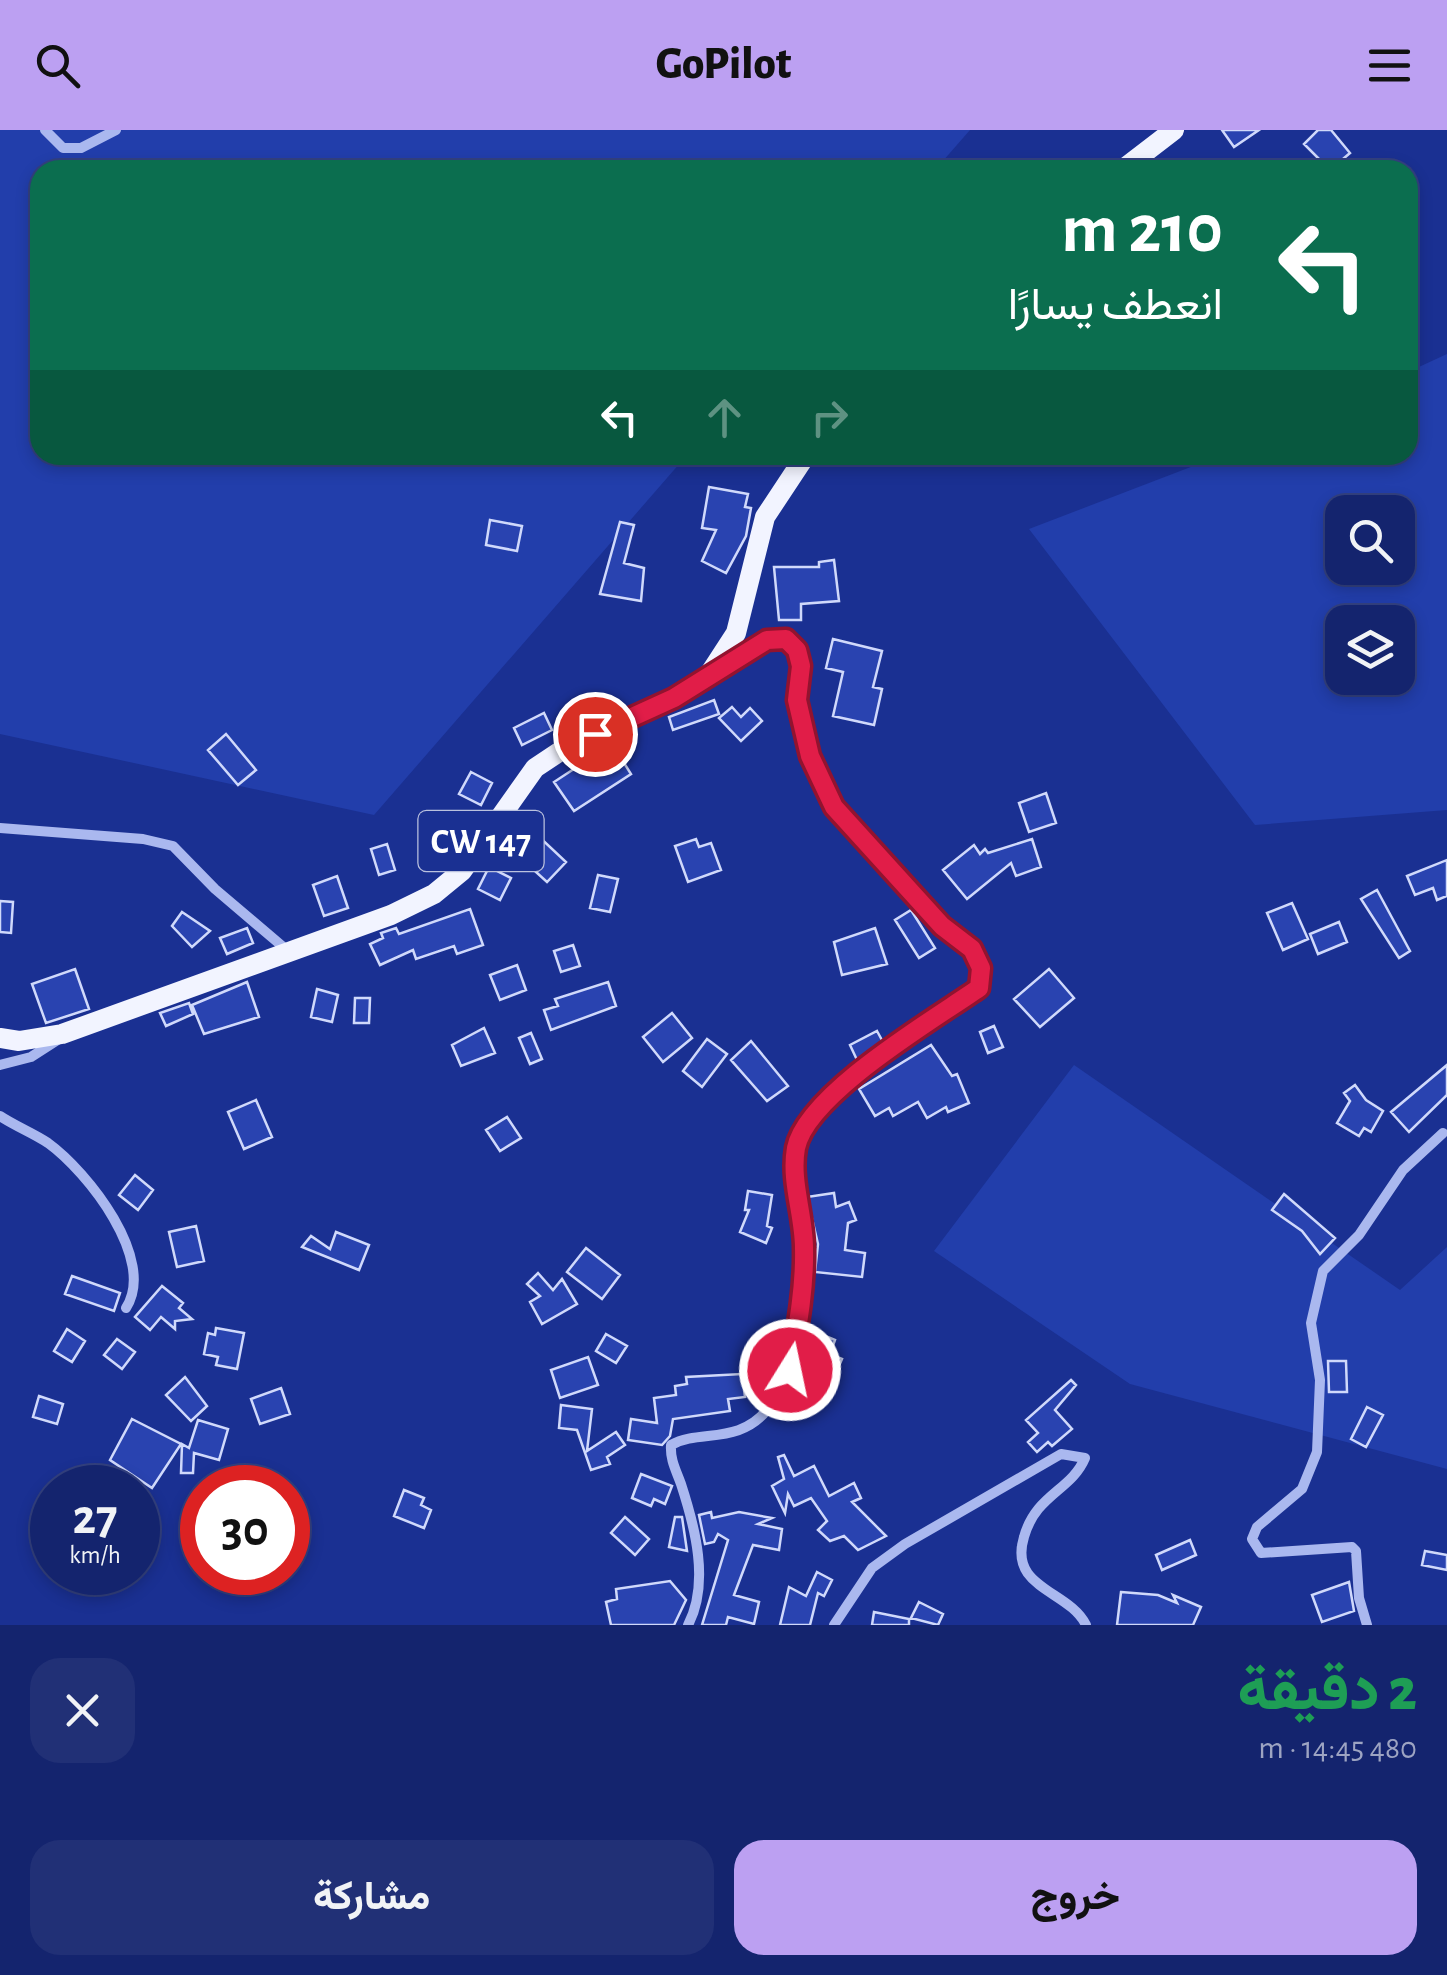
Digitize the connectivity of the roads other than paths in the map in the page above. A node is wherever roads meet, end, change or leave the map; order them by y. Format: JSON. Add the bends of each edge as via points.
{"nodes":[{"id":1,"x":46,"y":130,"type":"edge"},
{"id":2,"x":116,"y":130,"type":"edge"},
{"id":3,"x":1174,"y":130,"type":"edge"},
{"id":4,"x":1138,"y":160,"type":"edge"},
{"id":5,"x":799,"y":465,"type":"edge"},
{"id":6,"x":710,"y":673,"type":"junction"},
{"id":7,"x":0,"y":828,"type":"edge"},
{"id":8,"x":289,"y":952,"type":"junction"},
{"id":9,"x":62,"y":1034,"type":"junction"},
{"id":10,"x":0,"y":1038,"type":"edge"},
{"id":11,"x":0,"y":1065,"type":"edge"},
{"id":12,"x":0,"y":1116,"type":"edge"},
{"id":13,"x":1444,"y":1133,"type":"dead end"},
{"id":14,"x":126,"y":1308,"type":"dead end"},
{"id":15,"x":688,"y":1625,"type":"edge"},
{"id":16,"x":834,"y":1625,"type":"edge"},
{"id":17,"x":1086,"y":1625,"type":"edge"},
{"id":18,"x":1367,"y":1625,"type":"edge"}],
"edges":[{"from":1,"to":2,"type":"street","via":[[63,148],[81,148]]},
{"from":3,"to":4,"type":"main road"},
{"from":5,"to":6,"type":"main road","number":"CW 147","via":[[764,517],[736,633]]},
{"from":6,"to":8,"type":"main road","number":"CW 147","via":[[535,768],[462,871],[434,894]]},
{"from":6,"to":15,"type":"street","via":[[767,640],[786,639],[797,650],[797,700],[810,756],[834,807],[942,926],[972,949],[981,968],[979,988],[860,1072],[803,1129],[794,1167],[804,1246],[802,1303],[790,1370],[767,1411],[737,1432],[684,1438],[671,1446],[698,1561],[697,1608]]},
{"from":7,"to":8,"type":"street","via":[[173,846]]},
{"from":8,"to":9,"type":"main road","number":"CW 147"},
{"from":9,"to":10,"type":"main road","number":"CW 147"},
{"from":9,"to":11,"type":"street","via":[[45,1050]]},
{"from":12,"to":14,"type":"street","via":[[76,1168],[112,1219],[135,1262],[136,1294]]},
{"from":13,"to":18,"type":"street","via":[[1402,1170],[1359,1234],[1322,1271],[1311,1323],[1320,1380],[1317,1452],[1302,1489],[1252,1539],[1261,1553],[1352,1547]]},
{"from":16,"to":17,"type":"street","via":[[872,1568],[1061,1454],[1085,1458],[1071,1480],[1038,1507],[1020,1551],[1025,1572],[1041,1590],[1080,1613]]}]}
